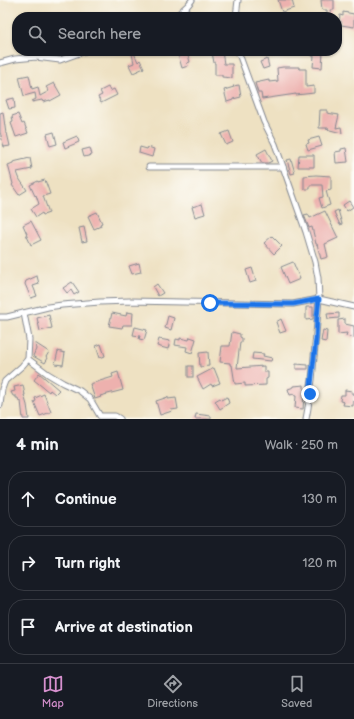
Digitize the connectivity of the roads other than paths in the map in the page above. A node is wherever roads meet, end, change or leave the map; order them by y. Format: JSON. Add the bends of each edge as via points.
{"nodes":[{"id":1,"x":192,"y":0,"type":"edge"},
{"id":2,"x":238,"y":0,"type":"edge"},
{"id":3,"x":180,"y":12,"type":"edge"},
{"id":4,"x":237,"y":12,"type":"edge"},
{"id":5,"x":71,"y":56,"type":"edge"},
{"id":6,"x":240,"y":56,"type":"edge"},
{"id":7,"x":0,"y":63,"type":"edge"},
{"id":8,"x":149,"y":167,"type":"dead end"},
{"id":9,"x":283,"y":168,"type":"junction"},
{"id":10,"x":319,"y":299,"type":"junction"},
{"id":11,"x":354,"y":307,"type":"edge"},
{"id":12,"x":24,"y":313,"type":"junction"},
{"id":13,"x":0,"y":317,"type":"edge"},
{"id":14,"x":28,"y":359,"type":"junction"},
{"id":15,"x":0,"y":405,"type":"edge"},
{"id":16,"x":120,"y":419,"type":"edge"},
{"id":17,"x":306,"y":419,"type":"edge"}],
"edges":[{"from":1,"to":3,"type":"street"},
{"from":2,"to":4,"type":"street"},
{"from":5,"to":7,"type":"street","via":[[60,60],[15,59]]},
{"from":6,"to":9,"type":"street"},
{"from":8,"to":9,"type":"street"},
{"from":9,"to":10,"type":"street","via":[[316,262]]},
{"from":10,"to":11,"type":"street"},
{"from":10,"to":12,"type":"street","via":[[293,304],[100,302],[48,307]]},
{"from":10,"to":17,"type":"street"},
{"from":12,"to":13,"type":"street"},
{"from":12,"to":14,"type":"street","via":[[29,340]]},
{"from":14,"to":15,"type":"street","via":[[5,381]]},
{"from":14,"to":16,"type":"street","via":[[48,374],[80,391],[90,399],[100,416],[115,416]]}]}
